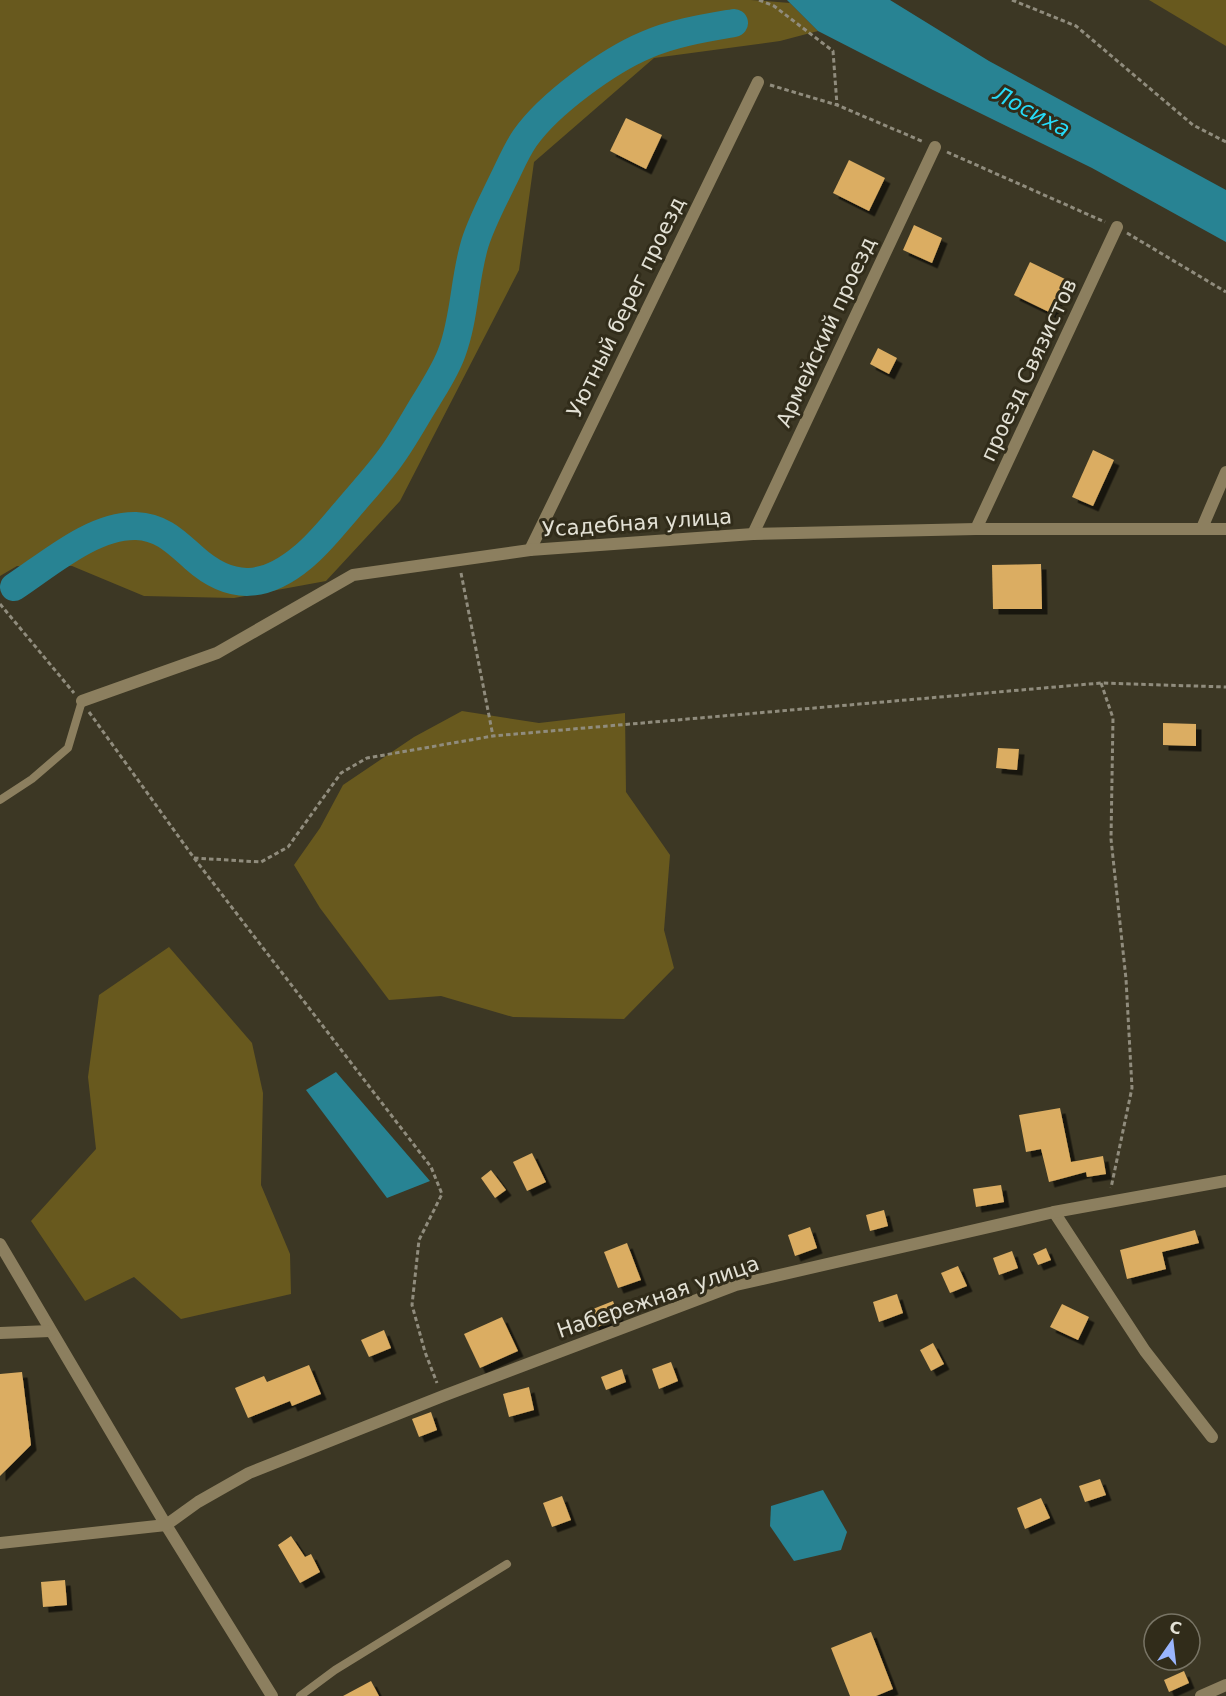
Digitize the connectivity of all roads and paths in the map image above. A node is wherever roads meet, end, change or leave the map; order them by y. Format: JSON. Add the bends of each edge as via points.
{"nodes":[{"id":1,"x":759,"y":0,"type":"edge"},
{"id":2,"x":1012,"y":0,"type":"edge"},
{"id":3,"x":758,"y":82,"type":"joint"},
{"id":4,"x":837,"y":105,"type":"junction"},
{"id":5,"x":1226,"y":142,"type":"edge"},
{"id":6,"x":935,"y":147,"type":"junction"},
{"id":7,"x":1117,"y":227,"type":"junction"},
{"id":8,"x":1226,"y":292,"type":"edge"},
{"id":9,"x":1226,"y":472,"type":"edge"},
{"id":10,"x":1202,"y":528,"type":"junction"},
{"id":11,"x":976,"y":529,"type":"junction"},
{"id":12,"x":1226,"y":529,"type":"edge"},
{"id":13,"x":753,"y":534,"type":"junction"},
{"id":14,"x":530,"y":550,"type":"junction"},
{"id":15,"x":459,"y":561,"type":"junction"},
{"id":16,"x":0,"y":604,"type":"edge"},
{"id":17,"x":1101,"y":682,"type":"junction"},
{"id":18,"x":1226,"y":687,"type":"edge"},
{"id":19,"x":81,"y":701,"type":"junction"},
{"id":20,"x":492,"y":736,"type":"junction"},
{"id":21,"x":0,"y":800,"type":"edge"},
{"id":22,"x":194,"y":858,"type":"junction"},
{"id":23,"x":1226,"y":1181,"type":"edge"},
{"id":24,"x":1108,"y":1202,"type":"junction"},
{"id":25,"x":1054,"y":1212,"type":"junction"},
{"id":26,"x":0,"y":1244,"type":"edge"},
{"id":27,"x":50,"y":1331,"type":"junction"},
{"id":28,"x":0,"y":1333,"type":"edge"},
{"id":29,"x":443,"y":1396,"type":"junction"},
{"id":30,"x":1212,"y":1437,"type":"dead end"},
{"id":31,"x":166,"y":1525,"type":"junction"},
{"id":32,"x":0,"y":1543,"type":"edge"},
{"id":33,"x":507,"y":1564,"type":"dead end"},
{"id":34,"x":1225,"y":1688,"type":"edge"},
{"id":35,"x":272,"y":1696,"type":"edge"},
{"id":36,"x":300,"y":1696,"type":"edge"},
{"id":37,"x":1201,"y":1696,"type":"edge"}],
"edges":[{"from":1,"to":4,"type":"path","via":[[774,6],[833,51]]},
{"from":2,"to":5,"type":"path","via":[[1076,26],[1193,125]]},
{"from":3,"to":4,"type":"path"},
{"from":3,"to":14,"type":"street","name":"Уютный берег проезд"},
{"from":4,"to":6,"type":"path"},
{"from":6,"to":7,"type":"path"},
{"from":6,"to":13,"type":"street","name":"Армейский проезд"},
{"from":7,"to":8,"type":"path"},
{"from":7,"to":11,"type":"street","name":"проезд Связистов"},
{"from":9,"to":10,"type":"street"},
{"from":10,"to":11,"type":"street","name":"Усадебная улица"},
{"from":10,"to":12,"type":"street","name":"Усадебная улица"},
{"from":11,"to":13,"type":"street","name":"Усадебная улица"},
{"from":13,"to":14,"type":"street","name":"Усадебная улица"},
{"from":14,"to":15,"type":"street","name":"Усадебная улица"},
{"from":15,"to":19,"type":"street","name":"Усадебная улица","via":[[354,575],[217,653]]},
{"from":15,"to":20,"type":"path"},
{"from":16,"to":19,"type":"path"},
{"from":17,"to":18,"type":"path"},
{"from":17,"to":20,"type":"path"},
{"from":17,"to":24,"type":"path","via":[[1113,718],[1111,839],[1126,979],[1132,1088]]},
{"from":19,"to":21,"type":"lane","via":[[68,748]]},
{"from":19,"to":22,"type":"path"},
{"from":20,"to":22,"type":"path","via":[[367,758],[341,773],[288,847],[261,862]]},
{"from":22,"to":29,"type":"path","via":[[431,1167],[442,1194],[419,1239],[412,1305]]},
{"from":23,"to":24,"type":"street","name":"Набережная улица"},
{"from":24,"to":25,"type":"street","name":"Набережная улица"},
{"from":25,"to":29,"type":"street","name":"Набережная улица","via":[[736,1285]]},
{"from":25,"to":30,"type":"street","via":[[1145,1351]]},
{"from":26,"to":27,"type":"street"},
{"from":27,"to":28,"type":"street"},
{"from":27,"to":31,"type":"street"},
{"from":29,"to":31,"type":"street","name":"Набережная улица","via":[[249,1473]]},
{"from":31,"to":32,"type":"street"},
{"from":31,"to":35,"type":"street"},
{"from":33,"to":36,"type":"lane"},
{"from":34,"to":37,"type":"street"}]}
